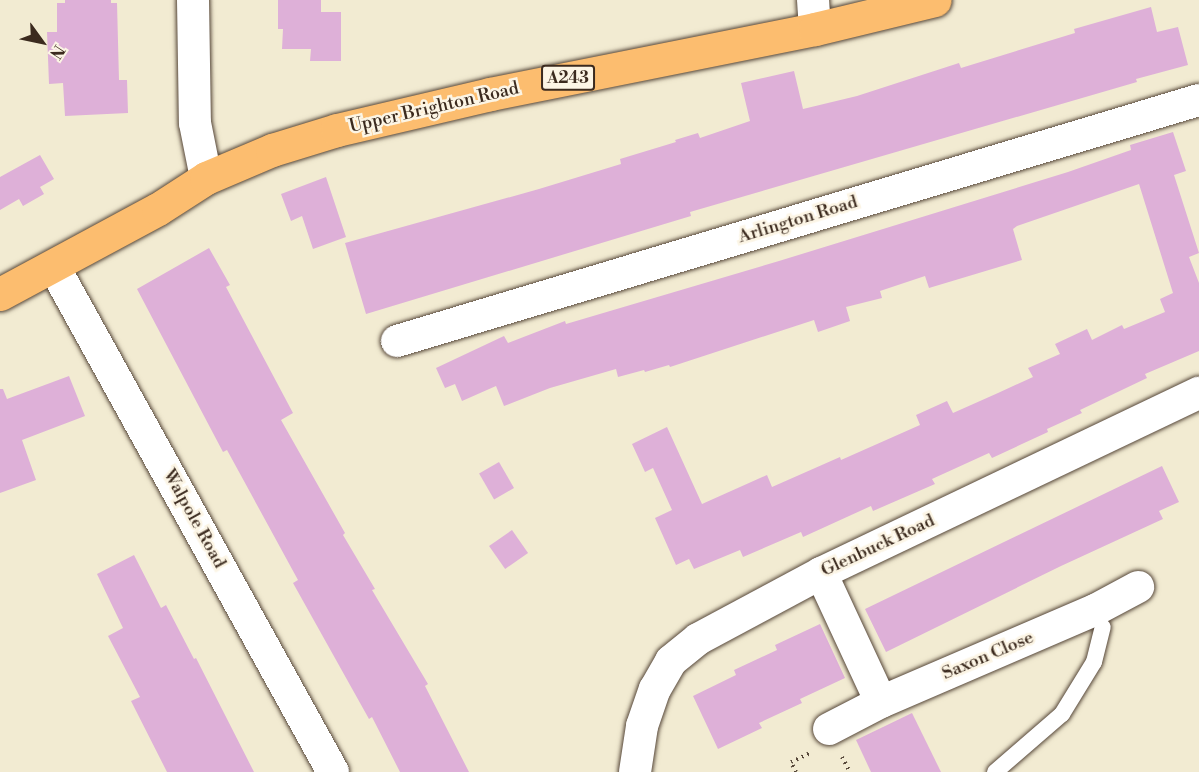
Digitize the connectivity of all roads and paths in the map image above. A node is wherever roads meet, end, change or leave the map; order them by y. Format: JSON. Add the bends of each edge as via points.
{"nodes":[{"id":1,"x":193,"y":0,"type":"edge"},
{"id":2,"x":935,"y":0,"type":"edge"},
{"id":3,"x":814,"y":14,"type":"edge"},
{"id":4,"x":1199,"y":100,"type":"edge"},
{"id":5,"x":206,"y":178,"type":"junction"},
{"id":6,"x":54,"y":267,"type":"junction"},
{"id":7,"x":0,"y":294,"type":"edge"},
{"id":8,"x":397,"y":341,"type":"dead end"},
{"id":9,"x":1199,"y":393,"type":"edge"},
{"id":10,"x":821,"y":573,"type":"junction"},
{"id":11,"x":1138,"y":587,"type":"dead end"},
{"id":12,"x":1099,"y":619,"type":"junction"},
{"id":13,"x":881,"y":702,"type":"junction"},
{"id":14,"x":829,"y":729,"type":"dead end"},
{"id":15,"x":333,"y":772,"type":"edge"},
{"id":16,"x":635,"y":772,"type":"edge"},
{"id":17,"x":995,"y":772,"type":"edge"}],
"edges":[{"from":1,"to":5,"type":"street","via":[[195,123]]},
{"from":2,"to":3,"type":"main road","name":"Upper Brighton Road","number":"A243"},
{"from":3,"to":5,"type":"main road","name":"Upper Brighton Road","number":"A243","via":[[338,130],[272,150]]},
{"from":4,"to":8,"type":"street","name":"Arlington Road"},
{"from":5,"to":6,"type":"main road","name":"Upper Brighton Road","number":"A243"},
{"from":6,"to":7,"type":"main road","name":"Upper Brighton Road","number":"A243"},
{"from":6,"to":15,"type":"street","name":"Walpole Road"},
{"from":9,"to":10,"type":"street","name":"Glenbuck Road"},
{"from":10,"to":13,"type":"street"},
{"from":10,"to":16,"type":"street","name":"Glenbuck Road","via":[[698,639],[671,661],[655,688],[642,726]]},
{"from":11,"to":12,"type":"street","name":"Saxon Close"},
{"from":12,"to":13,"type":"street","name":"Saxon Close"},
{"from":12,"to":17,"type":"lane","via":[[1094,662],[1062,714]]},
{"from":13,"to":14,"type":"street","name":"Saxon Close"}]}
